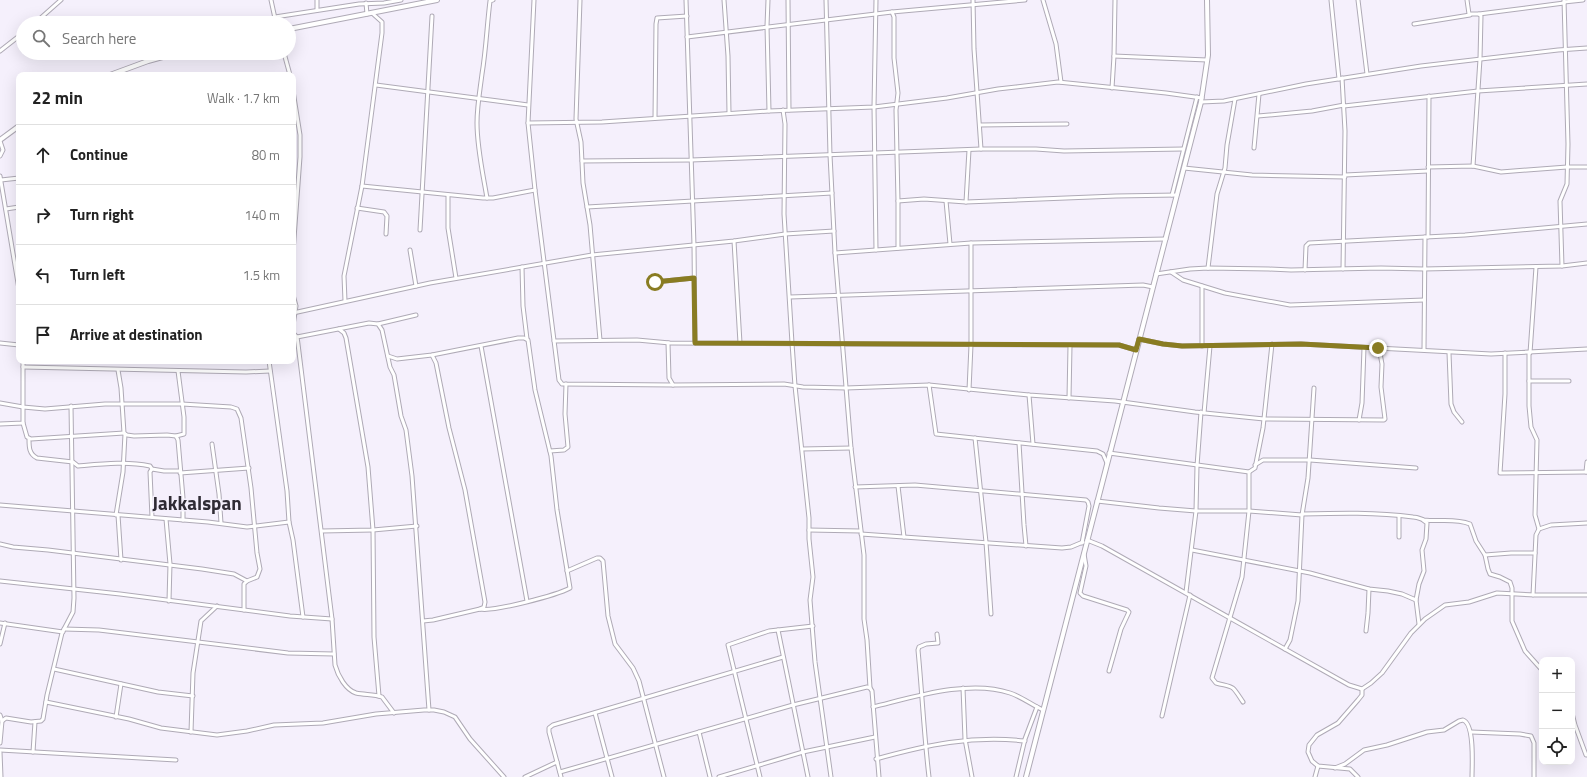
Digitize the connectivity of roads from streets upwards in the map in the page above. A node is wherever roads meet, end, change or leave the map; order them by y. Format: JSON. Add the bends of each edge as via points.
{"nodes":[{"id":1,"x":61,"y":0,"type":"edge"},
{"id":2,"x":271,"y":0,"type":"edge"},
{"id":3,"x":317,"y":0,"type":"edge"},
{"id":4,"x":401,"y":0,"type":"edge"},
{"id":5,"x":438,"y":0,"type":"edge"},
{"id":6,"x":493,"y":0,"type":"edge"},
{"id":7,"x":534,"y":0,"type":"edge"},
{"id":8,"x":580,"y":0,"type":"edge"},
{"id":9,"x":686,"y":0,"type":"edge"},
{"id":10,"x":724,"y":0,"type":"edge"},
{"id":11,"x":768,"y":0,"type":"edge"},
{"id":12,"x":788,"y":0,"type":"edge"},
{"id":13,"x":826,"y":0,"type":"edge"},
{"id":14,"x":876,"y":0,"type":"edge"},
{"id":15,"x":1025,"y":0,"type":"edge"},
{"id":16,"x":1043,"y":0,"type":"edge"},
{"id":17,"x":1115,"y":0,"type":"edge"},
{"id":18,"x":1207,"y":0,"type":"edge"},
{"id":19,"x":1331,"y":0,"type":"edge"},
{"id":20,"x":1358,"y":0,"type":"edge"},
{"id":21,"x":1467,"y":0,"type":"edge"},
{"id":22,"x":1583,"y":0,"type":"edge"},
{"id":23,"x":974,"y":2,"type":"edge"},
{"id":24,"x":1564,"y":2,"type":"edge"},
{"id":25,"x":366,"y":3,"type":"junction"},
{"id":26,"x":318,"y":10,"type":"junction"},
{"id":27,"x":892,"y":12,"type":"junction"},
{"id":28,"x":372,"y":13,"type":"junction"},
{"id":29,"x":367,"y":14,"type":"junction"},
{"id":30,"x":876,"y":14,"type":"junction"},
{"id":31,"x":1479,"y":14,"type":"junction"},
{"id":32,"x":1470,"y":15,"type":"junction"},
{"id":33,"x":43,"y":16,"type":"edge"},
{"id":34,"x":275,"y":16,"type":"edge"},
{"id":35,"x":286,"y":16,"type":"edge"},
{"id":36,"x":432,"y":16,"type":"dead end"},
{"id":37,"x":686,"y":16,"type":"junction"},
{"id":38,"x":826,"y":21,"type":"junction"},
{"id":39,"x":787,"y":24,"type":"junction"},
{"id":40,"x":1414,"y":24,"type":"dead end"},
{"id":41,"x":767,"y":26,"type":"junction"},
{"id":42,"x":296,"y":28,"type":"edge"},
{"id":43,"x":726,"y":32,"type":"junction"},
{"id":44,"x":687,"y":37,"type":"junction"},
{"id":45,"x":16,"y":38,"type":"edge"},
{"id":46,"x":1587,"y":48,"type":"edge"},
{"id":47,"x":1566,"y":49,"type":"junction"},
{"id":48,"x":0,"y":51,"type":"edge"},
{"id":49,"x":1114,"y":56,"type":"junction"},
{"id":50,"x":152,"y":60,"type":"edge"},
{"id":51,"x":286,"y":60,"type":"edge"},
{"id":52,"x":1207,"y":60,"type":"junction"},
{"id":53,"x":1480,"y":60,"type":"junction"},
{"id":54,"x":118,"y":72,"type":"edge"},
{"id":55,"x":289,"y":72,"type":"edge"},
{"id":56,"x":1367,"y":74,"type":"junction"},
{"id":57,"x":1341,"y":78,"type":"junction"},
{"id":58,"x":1061,"y":82,"type":"junction"},
{"id":59,"x":1587,"y":84,"type":"edge"},
{"id":60,"x":376,"y":85,"type":"junction"},
{"id":61,"x":1566,"y":85,"type":"junction"},
{"id":62,"x":1112,"y":88,"type":"junction"},
{"id":63,"x":1478,"y":91,"type":"junction"},
{"id":64,"x":428,"y":92,"type":"junction"},
{"id":65,"x":977,"y":93,"type":"junction"},
{"id":66,"x":1259,"y":94,"type":"junction"},
{"id":67,"x":1429,"y":96,"type":"junction"},
{"id":68,"x":479,"y":99,"type":"junction"},
{"id":69,"x":1200,"y":99,"type":"junction"},
{"id":70,"x":1235,"y":99,"type":"junction"},
{"id":71,"x":528,"y":105,"type":"junction"},
{"id":72,"x":896,"y":105,"type":"junction"},
{"id":73,"x":1344,"y":106,"type":"junction"},
{"id":74,"x":874,"y":107,"type":"junction"},
{"id":75,"x":829,"y":109,"type":"junction"},
{"id":76,"x":296,"y":110,"type":"edge"},
{"id":77,"x":783,"y":110,"type":"junction"},
{"id":78,"x":789,"y":110,"type":"junction"},
{"id":79,"x":769,"y":111,"type":"junction"},
{"id":80,"x":729,"y":113,"type":"junction"},
{"id":81,"x":689,"y":116,"type":"junction"},
{"id":82,"x":1258,"y":116,"type":"junction"},
{"id":83,"x":655,"y":118,"type":"junction"},
{"id":84,"x":528,"y":123,"type":"junction"},
{"id":85,"x":576,"y":123,"type":"junction"},
{"id":86,"x":1066,"y":124,"type":"dead end"},
{"id":87,"x":980,"y":125,"type":"junction"},
{"id":88,"x":16,"y":128,"type":"edge"},
{"id":89,"x":0,"y":140,"type":"edge"},
{"id":90,"x":1254,"y":148,"type":"dead end"},
{"id":91,"x":981,"y":149,"type":"junction"},
{"id":92,"x":1183,"y":149,"type":"junction"},
{"id":93,"x":969,"y":150,"type":"junction"},
{"id":94,"x":897,"y":153,"type":"junction"},
{"id":95,"x":875,"y":154,"type":"junction"},
{"id":96,"x":830,"y":155,"type":"junction"},
{"id":97,"x":0,"y":156,"type":"edge"},
{"id":98,"x":784,"y":156,"type":"junction"},
{"id":99,"x":691,"y":160,"type":"junction"},
{"id":100,"x":582,"y":161,"type":"junction"},
{"id":101,"x":1473,"y":166,"type":"junction"},
{"id":102,"x":1428,"y":167,"type":"junction"},
{"id":103,"x":1567,"y":167,"type":"junction"},
{"id":104,"x":1587,"y":167,"type":"edge"},
{"id":105,"x":1184,"y":168,"type":"junction"},
{"id":106,"x":1428,"y":171,"type":"junction"},
{"id":107,"x":1224,"y":172,"type":"junction"},
{"id":108,"x":0,"y":176,"type":"edge"},
{"id":109,"x":1345,"y":176,"type":"junction"},
{"id":110,"x":16,"y":178,"type":"edge"},
{"id":111,"x":1,"y":180,"type":"edge"},
{"id":112,"x":362,"y":186,"type":"junction"},
{"id":113,"x":534,"y":190,"type":"junction"},
{"id":114,"x":423,"y":192,"type":"junction"},
{"id":115,"x":832,"y":193,"type":"junction"},
{"id":116,"x":448,"y":195,"type":"junction"},
{"id":117,"x":1174,"y":195,"type":"junction"},
{"id":118,"x":784,"y":196,"type":"junction"},
{"id":119,"x":488,"y":198,"type":"junction"},
{"id":120,"x":692,"y":201,"type":"junction"},
{"id":121,"x":898,"y":201,"type":"junction"},
{"id":122,"x":946,"y":201,"type":"junction"},
{"id":123,"x":966,"y":202,"type":"junction"},
{"id":124,"x":16,"y":207,"type":"edge"},
{"id":125,"x":587,"y":207,"type":"junction"},
{"id":126,"x":357,"y":208,"type":"junction"},
{"id":127,"x":6,"y":209,"type":"junction"},
{"id":128,"x":296,"y":211,"type":"edge"},
{"id":129,"x":1587,"y":224,"type":"edge"},
{"id":130,"x":1560,"y":227,"type":"junction"},
{"id":131,"x":420,"y":230,"type":"dead end"},
{"id":132,"x":834,"y":231,"type":"junction"},
{"id":133,"x":386,"y":234,"type":"dead end"},
{"id":134,"x":785,"y":234,"type":"junction"},
{"id":135,"x":1426,"y":237,"type":"junction"},
{"id":136,"x":1166,"y":239,"type":"junction"},
{"id":137,"x":1343,"y":240,"type":"junction"},
{"id":138,"x":734,"y":241,"type":"junction"},
{"id":139,"x":950,"y":244,"type":"junction"},
{"id":140,"x":971,"y":244,"type":"junction"},
{"id":141,"x":694,"y":245,"type":"junction"},
{"id":142,"x":898,"y":248,"type":"junction"},
{"id":143,"x":410,"y":250,"type":"dead end"},
{"id":144,"x":876,"y":250,"type":"junction"},
{"id":145,"x":835,"y":252,"type":"junction"},
{"id":146,"x":592,"y":255,"type":"junction"},
{"id":147,"x":16,"y":257,"type":"edge"},
{"id":148,"x":543,"y":263,"type":"junction"},
{"id":149,"x":1587,"y":263,"type":"edge"},
{"id":150,"x":1562,"y":266,"type":"junction"},
{"id":151,"x":522,"y":267,"type":"junction"},
{"id":152,"x":1536,"y":267,"type":"junction"},
{"id":153,"x":1208,"y":268,"type":"junction"},
{"id":154,"x":1343,"y":269,"type":"junction"},
{"id":155,"x":1424,"y":269,"type":"junction"},
{"id":156,"x":1305,"y":270,"type":"junction"},
{"id":157,"x":1171,"y":272,"type":"junction"},
{"id":158,"x":1156,"y":274,"type":"junction"},
{"id":159,"x":456,"y":278,"type":"junction"},
{"id":160,"x":694,"y":278,"type":"junction"},
{"id":161,"x":655,"y":282,"type":"dead end"},
{"id":162,"x":416,"y":286,"type":"junction"},
{"id":163,"x":1153,"y":286,"type":"junction"},
{"id":164,"x":1202,"y":286,"type":"junction"},
{"id":165,"x":971,"y":290,"type":"junction"},
{"id":166,"x":838,"y":295,"type":"junction"},
{"id":167,"x":790,"y":297,"type":"junction"},
{"id":168,"x":1424,"y":300,"type":"junction"},
{"id":169,"x":345,"y":301,"type":"junction"},
{"id":170,"x":296,"y":313,"type":"edge"},
{"id":171,"x":416,"y":315,"type":"dead end"},
{"id":172,"x":378,"y":324,"type":"junction"},
{"id":173,"x":339,"y":329,"type":"junction"},
{"id":174,"x":296,"y":337,"type":"joint"},
{"id":175,"x":527,"y":339,"type":"junction"},
{"id":176,"x":1139,"y":339,"type":"junction"},
{"id":177,"x":600,"y":340,"type":"junction"},
{"id":178,"x":554,"y":341,"type":"junction"},
{"id":179,"x":0,"y":343,"type":"edge"},
{"id":180,"x":668,"y":343,"type":"junction"},
{"id":181,"x":695,"y":343,"type":"junction"},
{"id":182,"x":740,"y":343,"type":"junction"},
{"id":183,"x":792,"y":343,"type":"junction"},
{"id":184,"x":842,"y":344,"type":"junction"},
{"id":185,"x":1272,"y":344,"type":"junction"},
{"id":186,"x":16,"y":345,"type":"edge"},
{"id":187,"x":971,"y":345,"type":"junction"},
{"id":188,"x":481,"y":346,"type":"junction"},
{"id":189,"x":1070,"y":346,"type":"junction"},
{"id":190,"x":1202,"y":346,"type":"junction"},
{"id":191,"x":1210,"y":346,"type":"junction"},
{"id":192,"x":1364,"y":348,"type":"junction"},
{"id":193,"x":1378,"y":348,"type":"junction"},
{"id":194,"x":1587,"y":349,"type":"edge"},
{"id":195,"x":1136,"y":350,"type":"junction"},
{"id":196,"x":1424,"y":350,"type":"junction"},
{"id":197,"x":1449,"y":353,"type":"junction"},
{"id":198,"x":1505,"y":353,"type":"junction"},
{"id":199,"x":1529,"y":353,"type":"junction"},
{"id":200,"x":432,"y":355,"type":"junction"},
{"id":201,"x":388,"y":356,"type":"junction"},
{"id":202,"x":24,"y":364,"type":"edge"},
{"id":203,"x":269,"y":364,"type":"edge"},
{"id":204,"x":24,"y":367,"type":"junction"},
{"id":205,"x":118,"y":370,"type":"junction"},
{"id":206,"x":178,"y":371,"type":"junction"},
{"id":207,"x":270,"y":371,"type":"junction"},
{"id":208,"x":1529,"y":381,"type":"junction"},
{"id":209,"x":1569,"y":381,"type":"dead end"},
{"id":210,"x":566,"y":384,"type":"junction"},
{"id":211,"x":673,"y":385,"type":"junction"},
{"id":212,"x":929,"y":385,"type":"junction"},
{"id":213,"x":795,"y":386,"type":"junction"},
{"id":214,"x":846,"y":388,"type":"junction"},
{"id":215,"x":1314,"y":388,"type":"dead end"},
{"id":216,"x":969,"y":390,"type":"junction"},
{"id":217,"x":1029,"y":395,"type":"junction"},
{"id":218,"x":1069,"y":398,"type":"junction"},
{"id":219,"x":1123,"y":402,"type":"junction"},
{"id":220,"x":0,"y":404,"type":"edge"},
{"id":221,"x":122,"y":404,"type":"junction"},
{"id":222,"x":182,"y":404,"type":"junction"},
{"id":223,"x":72,"y":406,"type":"junction"},
{"id":224,"x":23,"y":407,"type":"junction"},
{"id":225,"x":1203,"y":413,"type":"junction"},
{"id":226,"x":1264,"y":419,"type":"junction"},
{"id":227,"x":1312,"y":420,"type":"junction"},
{"id":228,"x":1359,"y":420,"type":"junction"},
{"id":229,"x":1462,"y":422,"type":"dead end"},
{"id":230,"x":0,"y":423,"type":"edge"},
{"id":231,"x":23,"y":423,"type":"junction"},
{"id":232,"x":125,"y":434,"type":"junction"},
{"id":233,"x":72,"y":436,"type":"junction"},
{"id":234,"x":176,"y":436,"type":"junction"},
{"id":235,"x":29,"y":438,"type":"junction"},
{"id":236,"x":975,"y":438,"type":"junction"},
{"id":237,"x":1019,"y":443,"type":"junction"},
{"id":238,"x":212,"y":444,"type":"dead end"},
{"id":239,"x":1033,"y":444,"type":"junction"},
{"id":240,"x":850,"y":448,"type":"junction"},
{"id":241,"x":802,"y":449,"type":"junction"},
{"id":242,"x":550,"y":451,"type":"junction"},
{"id":243,"x":1109,"y":453,"type":"junction"},
{"id":244,"x":1310,"y":460,"type":"junction"},
{"id":245,"x":73,"y":462,"type":"junction"},
{"id":246,"x":1587,"y":462,"type":"edge"},
{"id":247,"x":124,"y":463,"type":"junction"},
{"id":248,"x":1107,"y":463,"type":"junction"},
{"id":249,"x":1255,"y":465,"type":"junction"},
{"id":250,"x":1197,"y":466,"type":"junction"},
{"id":251,"x":249,"y":468,"type":"junction"},
{"id":252,"x":1416,"y":468,"type":"dead end"},
{"id":253,"x":152,"y":469,"type":"junction"},
{"id":254,"x":180,"y":472,"type":"junction"},
{"id":255,"x":216,"y":472,"type":"junction"},
{"id":256,"x":1249,"y":472,"type":"junction"},
{"id":257,"x":1587,"y":472,"type":"edge"},
{"id":258,"x":1535,"y":473,"type":"junction"},
{"id":259,"x":898,"y":486,"type":"junction"},
{"id":260,"x":855,"y":487,"type":"junction"},
{"id":261,"x":981,"y":491,"type":"junction"},
{"id":262,"x":1022,"y":494,"type":"junction"},
{"id":263,"x":1097,"y":501,"type":"junction"},
{"id":264,"x":0,"y":505,"type":"edge"},
{"id":265,"x":1196,"y":511,"type":"junction"},
{"id":266,"x":1249,"y":511,"type":"junction"},
{"id":267,"x":73,"y":512,"type":"junction"},
{"id":268,"x":117,"y":515,"type":"junction"},
{"id":269,"x":1302,"y":515,"type":"junction"},
{"id":270,"x":1399,"y":516,"type":"junction"},
{"id":271,"x":152,"y":517,"type":"junction"},
{"id":272,"x":166,"y":519,"type":"junction"},
{"id":273,"x":183,"y":520,"type":"junction"},
{"id":274,"x":1423,"y":520,"type":"junction"},
{"id":275,"x":289,"y":522,"type":"junction"},
{"id":276,"x":221,"y":523,"type":"junction"},
{"id":277,"x":1587,"y":523,"type":"edge"},
{"id":278,"x":254,"y":526,"type":"junction"},
{"id":279,"x":417,"y":526,"type":"junction"},
{"id":280,"x":1539,"y":529,"type":"junction"},
{"id":281,"x":373,"y":530,"type":"junction"},
{"id":282,"x":809,"y":530,"type":"junction"},
{"id":283,"x":322,"y":531,"type":"junction"},
{"id":284,"x":860,"y":532,"type":"junction"},
{"id":285,"x":904,"y":537,"type":"junction"},
{"id":286,"x":1399,"y":537,"type":"dead end"},
{"id":287,"x":1085,"y":541,"type":"junction"},
{"id":288,"x":986,"y":542,"type":"junction"},
{"id":289,"x":0,"y":544,"type":"edge"},
{"id":290,"x":1026,"y":546,"type":"junction"},
{"id":291,"x":1192,"y":550,"type":"junction"},
{"id":292,"x":1084,"y":552,"type":"junction"},
{"id":293,"x":1535,"y":553,"type":"junction"},
{"id":294,"x":73,"y":554,"type":"junction"},
{"id":295,"x":1485,"y":555,"type":"junction"},
{"id":296,"x":121,"y":560,"type":"junction"},
{"id":297,"x":1244,"y":561,"type":"junction"},
{"id":298,"x":170,"y":564,"type":"junction"},
{"id":299,"x":567,"y":571,"type":"junction"},
{"id":300,"x":1299,"y":572,"type":"junction"},
{"id":301,"x":0,"y":581,"type":"edge"},
{"id":302,"x":247,"y":581,"type":"junction"},
{"id":303,"x":1369,"y":589,"type":"junction"},
{"id":304,"x":74,"y":590,"type":"junction"},
{"id":305,"x":1186,"y":592,"type":"junction"},
{"id":306,"x":1512,"y":594,"type":"junction"},
{"id":307,"x":1190,"y":595,"type":"junction"},
{"id":308,"x":1533,"y":595,"type":"junction"},
{"id":309,"x":1587,"y":595,"type":"edge"},
{"id":310,"x":1416,"y":600,"type":"junction"},
{"id":311,"x":169,"y":601,"type":"junction"},
{"id":312,"x":527,"y":601,"type":"junction"},
{"id":313,"x":217,"y":606,"type":"junction"},
{"id":314,"x":480,"y":609,"type":"junction"},
{"id":315,"x":244,"y":610,"type":"junction"},
{"id":316,"x":991,"y":614,"type":"dead end"},
{"id":317,"x":303,"y":617,"type":"junction"},
{"id":318,"x":1229,"y":618,"type":"junction"},
{"id":319,"x":332,"y":619,"type":"junction"},
{"id":320,"x":423,"y":621,"type":"junction"},
{"id":321,"x":0,"y":623,"type":"edge"},
{"id":322,"x":5,"y":623,"type":"junction"},
{"id":323,"x":1419,"y":624,"type":"junction"},
{"id":324,"x":813,"y":626,"type":"junction"},
{"id":325,"x":64,"y":630,"type":"junction"},
{"id":326,"x":778,"y":630,"type":"junction"},
{"id":327,"x":1366,"y":631,"type":"dead end"},
{"id":328,"x":937,"y":634,"type":"dead end"},
{"id":329,"x":199,"y":641,"type":"junction"},
{"id":330,"x":0,"y":644,"type":"edge"},
{"id":331,"x":1285,"y":649,"type":"junction"},
{"id":332,"x":334,"y":654,"type":"junction"},
{"id":333,"x":783,"y":657,"type":"junction"},
{"id":334,"x":1539,"y":667,"type":"edge"},
{"id":335,"x":54,"y":669,"type":"junction"},
{"id":336,"x":1109,"y":671,"type":"dead end"},
{"id":337,"x":734,"y":672,"type":"junction"},
{"id":338,"x":121,"y":684,"type":"junction"},
{"id":339,"x":870,"y":688,"type":"junction"},
{"id":340,"x":963,"y":688,"type":"junction"},
{"id":341,"x":1362,"y":689,"type":"junction"},
{"id":342,"x":922,"y":695,"type":"junction"},
{"id":343,"x":192,"y":696,"type":"junction"},
{"id":344,"x":379,"y":696,"type":"junction"},
{"id":345,"x":821,"y":698,"type":"junction"},
{"id":346,"x":644,"y":699,"type":"junction"},
{"id":347,"x":46,"y":702,"type":"junction"},
{"id":348,"x":1243,"y":702,"type":"dead end"},
{"id":349,"x":793,"y":705,"type":"junction"},
{"id":350,"x":1036,"y":707,"type":"junction"},
{"id":351,"x":873,"y":708,"type":"junction"},
{"id":352,"x":429,"y":710,"type":"junction"},
{"id":353,"x":1043,"y":710,"type":"junction"},
{"id":354,"x":394,"y":713,"type":"junction"},
{"id":355,"x":595,"y":713,"type":"junction"},
{"id":356,"x":0,"y":715,"type":"edge"},
{"id":357,"x":1162,"y":716,"type":"dead end"},
{"id":358,"x":116,"y":717,"type":"junction"},
{"id":359,"x":746,"y":719,"type":"junction"},
{"id":360,"x":2,"y":721,"type":"junction"},
{"id":361,"x":35,"y":722,"type":"junction"},
{"id":362,"x":1575,"y":727,"type":"edge"},
{"id":363,"x":191,"y":732,"type":"junction"},
{"id":364,"x":699,"y":732,"type":"junction"},
{"id":365,"x":1471,"y":732,"type":"junction"},
{"id":366,"x":875,"y":737,"type":"junction"},
{"id":367,"x":965,"y":739,"type":"junction"},
{"id":368,"x":1025,"y":741,"type":"junction"},
{"id":369,"x":0,"y":743,"type":"edge"},
{"id":370,"x":655,"y":745,"type":"junction"},
{"id":371,"x":827,"y":746,"type":"junction"},
{"id":372,"x":925,"y":746,"type":"junction"},
{"id":373,"x":0,"y":751,"type":"edge"},
{"id":374,"x":33,"y":752,"type":"junction"},
{"id":375,"x":803,"y":752,"type":"junction"},
{"id":376,"x":1587,"y":755,"type":"edge"},
{"id":377,"x":608,"y":759,"type":"junction"},
{"id":378,"x":876,"y":759,"type":"junction"},
{"id":379,"x":176,"y":760,"type":"dead end"},
{"id":380,"x":557,"y":762,"type":"junction"},
{"id":381,"x":0,"y":763,"type":"edge"},
{"id":382,"x":757,"y":766,"type":"junction"},
{"id":383,"x":1318,"y":766,"type":"junction"},
{"id":384,"x":1335,"y":768,"type":"junction"},
{"id":385,"x":560,"y":772,"type":"junction"},
{"id":386,"x":0,"y":777,"type":"edge"},
{"id":387,"x":504,"y":777,"type":"edge"},
{"id":388,"x":524,"y":777,"type":"edge"},
{"id":389,"x":561,"y":777,"type":"edge"},
{"id":390,"x":612,"y":777,"type":"edge"},
{"id":391,"x":664,"y":777,"type":"edge"},
{"id":392,"x":710,"y":777,"type":"edge"},
{"id":393,"x":719,"y":777,"type":"edge"},
{"id":394,"x":760,"y":777,"type":"edge"},
{"id":395,"x":808,"y":777,"type":"edge"},
{"id":396,"x":831,"y":777,"type":"edge"},
{"id":397,"x":879,"y":777,"type":"edge"},
{"id":398,"x":930,"y":777,"type":"edge"},
{"id":399,"x":972,"y":777,"type":"edge"},
{"id":400,"x":1016,"y":777,"type":"edge"},
{"id":401,"x":1026,"y":777,"type":"edge"},
{"id":402,"x":1315,"y":777,"type":"edge"},
{"id":403,"x":1358,"y":777,"type":"edge"},
{"id":404,"x":1472,"y":777,"type":"edge"},
{"id":405,"x":1534,"y":777,"type":"edge"}],
"edges":[{"from":1,"to":33,"type":"street"},
{"from":2,"to":34,"type":"street"},
{"from":3,"to":26,"type":"street"},
{"from":4,"to":25,"type":"street"},
{"from":5,"to":28,"type":"street"},
{"from":6,"to":68,"type":"street","via":[[490,1]]},
{"from":7,"to":71,"type":"street"},
{"from":8,"to":85,"type":"street"},
{"from":9,"to":37,"type":"street"},
{"from":10,"to":43,"type":"street"},
{"from":11,"to":41,"type":"street"},
{"from":12,"to":39,"type":"street"},
{"from":13,"to":38,"type":"street"},
{"from":14,"to":30,"type":"street"},
{"from":15,"to":23,"type":"street"},
{"from":16,"to":58,"type":"street","via":[[1056,44]]},
{"from":17,"to":49,"type":"street"},
{"from":18,"to":52,"type":"street"},
{"from":19,"to":57,"type":"street"},
{"from":20,"to":56,"type":"street"},
{"from":21,"to":32,"type":"street"},
{"from":22,"to":24,"type":"street"},
{"from":23,"to":27,"type":"street"},
{"from":23,"to":65,"type":"street"},
{"from":24,"to":31,"type":"street"},
{"from":24,"to":47,"type":"street"},
{"from":25,"to":26,"type":"street"},
{"from":25,"to":29,"type":"street"},
{"from":26,"to":35,"type":"street"},
{"from":27,"to":30,"type":"street"},
{"from":27,"to":72,"type":"street","via":[[898,93]]},
{"from":28,"to":29,"type":"street"},
{"from":28,"to":60,"type":"street","via":[[381,20],[382,25]]},
{"from":29,"to":42,"type":"street"},
{"from":30,"to":38,"type":"street"},
{"from":30,"to":74,"type":"street"},
{"from":31,"to":32,"type":"street"},
{"from":31,"to":53,"type":"street"},
{"from":32,"to":40,"type":"street"},
{"from":36,"to":64,"type":"street"},
{"from":37,"to":44,"type":"street"},
{"from":37,"to":83,"type":"street","via":[[657,18]]},
{"from":38,"to":39,"type":"street"},
{"from":38,"to":75,"type":"street"},
{"from":39,"to":41,"type":"street"},
{"from":39,"to":78,"type":"street"},
{"from":41,"to":43,"type":"street"},
{"from":41,"to":79,"type":"street"},
{"from":43,"to":44,"type":"street"},
{"from":43,"to":80,"type":"street"},
{"from":44,"to":81,"type":"street"},
{"from":45,"to":48,"type":"street"},
{"from":46,"to":47,"type":"street"},
{"from":47,"to":53,"type":"street"},
{"from":47,"to":61,"type":"street"},
{"from":49,"to":52,"type":"street"},
{"from":49,"to":62,"type":"street"},
{"from":50,"to":54,"type":"street"},
{"from":51,"to":55,"type":"street"},
{"from":52,"to":69,"type":"street"},
{"from":53,"to":56,"type":"street"},
{"from":53,"to":63,"type":"street"},
{"from":56,"to":57,"type":"street"},
{"from":57,"to":66,"type":"street"},
{"from":57,"to":73,"type":"street"},
{"from":58,"to":62,"type":"street"},
{"from":58,"to":65,"type":"street"},
{"from":59,"to":61,"type":"street"},
{"from":60,"to":64,"type":"street"},
{"from":60,"to":112,"type":"street"},
{"from":61,"to":63,"type":"street"},
{"from":61,"to":103,"type":"street"},
{"from":62,"to":69,"type":"street"},
{"from":63,"to":67,"type":"street"},
{"from":63,"to":101,"type":"street"},
{"from":64,"to":68,"type":"street"},
{"from":64,"to":114,"type":"street"},
{"from":65,"to":72,"type":"street"},
{"from":65,"to":87,"type":"street"},
{"from":66,"to":70,"type":"street"},
{"from":66,"to":82,"type":"street"},
{"from":67,"to":73,"type":"street"},
{"from":67,"to":102,"type":"street"},
{"from":68,"to":71,"type":"street"},
{"from":68,"to":119,"type":"street","via":[[478,132]]},
{"from":69,"to":70,"type":"street","via":[[1218,102]]},
{"from":69,"to":92,"type":"street"},
{"from":69,"to":105,"type":"street"},
{"from":70,"to":107,"type":"street"},
{"from":71,"to":84,"type":"street"},
{"from":72,"to":74,"type":"street"},
{"from":72,"to":94,"type":"street"},
{"from":73,"to":82,"type":"street"},
{"from":73,"to":109,"type":"street"},
{"from":74,"to":75,"type":"street"},
{"from":74,"to":95,"type":"street"},
{"from":75,"to":78,"type":"street"},
{"from":75,"to":96,"type":"street"},
{"from":76,"to":128,"type":"street","via":[[300,156]]},
{"from":77,"to":78,"type":"street"},
{"from":77,"to":79,"type":"street"},
{"from":77,"to":98,"type":"street"},
{"from":79,"to":80,"type":"street"},
{"from":80,"to":81,"type":"street"},
{"from":81,"to":83,"type":"street"},
{"from":81,"to":99,"type":"street"},
{"from":82,"to":90,"type":"street"},
{"from":83,"to":85,"type":"street"},
{"from":84,"to":85,"type":"street"},
{"from":84,"to":113,"type":"street"},
{"from":85,"to":100,"type":"street"},
{"from":86,"to":87,"type":"street"},
{"from":87,"to":91,"type":"street"},
{"from":88,"to":89,"type":"street"},
{"from":89,"to":97,"type":"street","via":[[3,150]]},
{"from":91,"to":92,"type":"street"},
{"from":91,"to":93,"type":"street"},
{"from":92,"to":117,"type":"street"},
{"from":93,"to":94,"type":"street"},
{"from":93,"to":123,"type":"street"},
{"from":94,"to":95,"type":"street"},
{"from":94,"to":121,"type":"street"},
{"from":95,"to":96,"type":"street"},
{"from":95,"to":144,"type":"street"},
{"from":96,"to":98,"type":"street"},
{"from":96,"to":115,"type":"street"},
{"from":98,"to":99,"type":"street"},
{"from":98,"to":118,"type":"street"},
{"from":99,"to":100,"type":"street"},
{"from":99,"to":120,"type":"street"},
{"from":100,"to":125,"type":"street"},
{"from":101,"to":102,"type":"street"},
{"from":101,"to":103,"type":"street","via":[[1501,172]]},
{"from":102,"to":106,"type":"street"},
{"from":103,"to":104,"type":"street"},
{"from":103,"to":130,"type":"street","via":[[1567,184],[1560,200]]},
{"from":105,"to":107,"type":"street"},
{"from":105,"to":117,"type":"street"},
{"from":106,"to":109,"type":"street"},
{"from":106,"to":135,"type":"street"},
{"from":107,"to":109,"type":"street","via":[[1252,175]]},
{"from":107,"to":153,"type":"street","via":[[1217,194]]},
{"from":108,"to":111,"type":"street"},
{"from":109,"to":137,"type":"street"},
{"from":110,"to":111,"type":"street"},
{"from":111,"to":127,"type":"street"},
{"from":112,"to":114,"type":"street"},
{"from":112,"to":126,"type":"street"},
{"from":113,"to":119,"type":"street"},
{"from":113,"to":148,"type":"street"},
{"from":114,"to":116,"type":"street"},
{"from":114,"to":131,"type":"street"},
{"from":115,"to":118,"type":"street"},
{"from":115,"to":132,"type":"street"},
{"from":116,"to":119,"type":"street"},
{"from":116,"to":159,"type":"street","via":[[448,228]]},
{"from":117,"to":123,"type":"street"},
{"from":117,"to":136,"type":"street"},
{"from":118,"to":120,"type":"street"},
{"from":118,"to":134,"type":"street"},
{"from":120,"to":125,"type":"street"},
{"from":120,"to":141,"type":"street"},
{"from":121,"to":122,"type":"street"},
{"from":121,"to":142,"type":"street"},
{"from":122,"to":123,"type":"street"},
{"from":122,"to":139,"type":"street"},
{"from":124,"to":127,"type":"street"},
{"from":125,"to":146,"type":"street"},
{"from":126,"to":133,"type":"street","via":[[384,212],[387,216]]},
{"from":126,"to":169,"type":"street","via":[[344,276]]},
{"from":127,"to":147,"type":"street"},
{"from":129,"to":130,"type":"street"},
{"from":130,"to":135,"type":"street"},
{"from":130,"to":150,"type":"street"},
{"from":132,"to":134,"type":"street"},
{"from":132,"to":145,"type":"street"},
{"from":134,"to":138,"type":"street"},
{"from":134,"to":167,"type":"street"},
{"from":135,"to":137,"type":"street"},
{"from":135,"to":155,"type":"street"},
{"from":136,"to":140,"type":"street"},
{"from":136,"to":158,"type":"street"},
{"from":137,"to":154,"type":"street"},
{"from":137,"to":156,"type":"street","via":[[1308,243]]},
{"from":138,"to":141,"type":"street"},
{"from":138,"to":182,"type":"street"},
{"from":139,"to":140,"type":"street"},
{"from":139,"to":142,"type":"street"},
{"from":140,"to":165,"type":"street"},
{"from":141,"to":146,"type":"street"},
{"from":141,"to":160,"type":"street"},
{"from":142,"to":144,"type":"street"},
{"from":143,"to":162,"type":"street"},
{"from":144,"to":145,"type":"street"},
{"from":145,"to":166,"type":"street"},
{"from":146,"to":148,"type":"street"},
{"from":146,"to":177,"type":"street"},
{"from":148,"to":151,"type":"street"},
{"from":148,"to":178,"type":"street"},
{"from":149,"to":150,"type":"street"},
{"from":150,"to":152,"type":"street"},
{"from":151,"to":159,"type":"street"},
{"from":151,"to":175,"type":"street"},
{"from":152,"to":155,"type":"street"},
{"from":152,"to":199,"type":"street"},
{"from":153,"to":156,"type":"street"},
{"from":153,"to":157,"type":"street"},
{"from":154,"to":155,"type":"street"},
{"from":154,"to":156,"type":"street"},
{"from":155,"to":168,"type":"street"},
{"from":157,"to":158,"type":"street"},
{"from":157,"to":164,"type":"street","via":[[1183,280]]},
{"from":158,"to":163,"type":"street"},
{"from":159,"to":162,"type":"street"},
{"from":160,"to":161,"type":"street"},
{"from":160,"to":181,"type":"street"},
{"from":162,"to":169,"type":"street"},
{"from":163,"to":165,"type":"street"},
{"from":163,"to":176,"type":"street"},
{"from":164,"to":168,"type":"street","via":[[1290,305]]},
{"from":164,"to":190,"type":"street"},
{"from":165,"to":166,"type":"street"},
{"from":165,"to":187,"type":"street"},
{"from":166,"to":167,"type":"street"},
{"from":166,"to":184,"type":"street"},
{"from":167,"to":183,"type":"street"},
{"from":168,"to":196,"type":"street"},
{"from":169,"to":170,"type":"street"},
{"from":171,"to":172,"type":"street"},
{"from":172,"to":173,"type":"street","via":[[369,323]]},
{"from":172,"to":201,"type":"street","via":[[382,330]]},
{"from":173,"to":174,"type":"street"},
{"from":173,"to":281,"type":"street","via":[[345,336],[367,457]]},
{"from":174,"to":283,"type":"street"},
{"from":175,"to":188,"type":"street"},
{"from":175,"to":242,"type":"street","via":[[536,396]]},
{"from":176,"to":190,"type":"street","via":[[1163,344]]},
{"from":176,"to":195,"type":"street"},
{"from":177,"to":178,"type":"street"},
{"from":177,"to":180,"type":"street"},
{"from":178,"to":210,"type":"street","via":[[559,380],[560,383]]},
{"from":179,"to":186,"type":"street"},
{"from":180,"to":181,"type":"street"},
{"from":180,"to":211,"type":"street","via":[[669,378]]},
{"from":181,"to":182,"type":"street"},
{"from":182,"to":183,"type":"street"},
{"from":183,"to":184,"type":"street"},
{"from":183,"to":213,"type":"street"},
{"from":184,"to":187,"type":"street"},
{"from":184,"to":214,"type":"street"},
{"from":185,"to":191,"type":"street"},
{"from":185,"to":192,"type":"street"},
{"from":185,"to":226,"type":"street"},
{"from":187,"to":189,"type":"street"},
{"from":187,"to":216,"type":"street"},
{"from":188,"to":200,"type":"street"},
{"from":188,"to":312,"type":"street"},
{"from":189,"to":195,"type":"street","via":[[1119,345]]},
{"from":189,"to":218,"type":"street"},
{"from":190,"to":191,"type":"street"},
{"from":191,"to":225,"type":"street"},
{"from":192,"to":193,"type":"street"},
{"from":192,"to":228,"type":"street"},
{"from":193,"to":196,"type":"street"},
{"from":193,"to":228,"type":"street","via":[[1382,364],[1381,387],[1386,419]]},
{"from":194,"to":199,"type":"street"},
{"from":195,"to":219,"type":"street"},
{"from":196,"to":197,"type":"street"},
{"from":197,"to":198,"type":"street"},
{"from":197,"to":229,"type":"street","via":[[1451,404]]},
{"from":198,"to":199,"type":"street"},
{"from":198,"to":258,"type":"street","via":[[1500,473]]},
{"from":199,"to":208,"type":"street"},
{"from":200,"to":201,"type":"street","via":[[396,360]]},
{"from":200,"to":314,"type":"street","via":[[436,363],[466,499],[484,599],[484,606]]},
{"from":201,"to":279,"type":"street","via":[[407,434]]},
{"from":202,"to":204,"type":"street"},
{"from":203,"to":207,"type":"street"},
{"from":204,"to":205,"type":"street"},
{"from":204,"to":224,"type":"street"},
{"from":205,"to":206,"type":"street"},
{"from":205,"to":221,"type":"street"},
{"from":206,"to":207,"type":"street"},
{"from":206,"to":222,"type":"street"},
{"from":207,"to":275,"type":"street"},
{"from":208,"to":209,"type":"street"},
{"from":208,"to":258,"type":"street","via":[[1529,406],[1537,440]]},
{"from":210,"to":211,"type":"street"},
{"from":210,"to":242,"type":"street","via":[[564,407],[568,448]]},
{"from":211,"to":213,"type":"street"},
{"from":212,"to":214,"type":"street"},
{"from":212,"to":216,"type":"street"},
{"from":212,"to":236,"type":"street","via":[[935,433]]},
{"from":213,"to":214,"type":"street"},
{"from":213,"to":241,"type":"street"},
{"from":214,"to":240,"type":"street"},
{"from":215,"to":227,"type":"street"},
{"from":216,"to":217,"type":"street"},
{"from":217,"to":218,"type":"street"},
{"from":217,"to":239,"type":"street"},
{"from":218,"to":219,"type":"street"},
{"from":219,"to":225,"type":"street"},
{"from":219,"to":243,"type":"street"},
{"from":220,"to":224,"type":"street"},
{"from":221,"to":222,"type":"street"},
{"from":221,"to":223,"type":"street"},
{"from":221,"to":232,"type":"street"},
{"from":222,"to":234,"type":"street","via":[[184,433]]},
{"from":222,"to":251,"type":"street","via":[[237,409],[241,418]]},
{"from":223,"to":224,"type":"street","via":[[51,409]]},
{"from":223,"to":233,"type":"street"},
{"from":224,"to":231,"type":"street"},
{"from":225,"to":226,"type":"street"},
{"from":225,"to":250,"type":"street"},
{"from":226,"to":227,"type":"street"},
{"from":226,"to":249,"type":"street"},
{"from":227,"to":228,"type":"street"},
{"from":227,"to":244,"type":"street"},
{"from":230,"to":231,"type":"street"},
{"from":231,"to":235,"type":"street","via":[[26,437]]},
{"from":232,"to":233,"type":"street"},
{"from":232,"to":234,"type":"street"},
{"from":232,"to":247,"type":"street"},
{"from":233,"to":235,"type":"street"},
{"from":233,"to":245,"type":"street"},
{"from":234,"to":254,"type":"street"},
{"from":235,"to":245,"type":"street","via":[[30,452],[33,456]]},
{"from":236,"to":237,"type":"street"},
{"from":236,"to":261,"type":"street"},
{"from":237,"to":239,"type":"street"},
{"from":237,"to":262,"type":"street"},
{"from":238,"to":255,"type":"street"},
{"from":239,"to":248,"type":"street","via":[[1100,452]]},
{"from":240,"to":241,"type":"street"},
{"from":240,"to":260,"type":"street"},
{"from":241,"to":282,"type":"street"},
{"from":242,"to":299,"type":"street"},
{"from":243,"to":248,"type":"street"},
{"from":243,"to":250,"type":"street"},
{"from":244,"to":249,"type":"street","via":[[1263,460]]},
{"from":244,"to":252,"type":"street"},
{"from":244,"to":269,"type":"street"},
{"from":245,"to":247,"type":"street","via":[[78,466]]},
{"from":245,"to":267,"type":"street"},
{"from":246,"to":257,"type":"street"},
{"from":247,"to":253,"type":"street","via":[[146,465]]},
{"from":247,"to":268,"type":"street"},
{"from":248,"to":263,"type":"street"},
{"from":249,"to":256,"type":"street"},
{"from":250,"to":256,"type":"street"},
{"from":250,"to":265,"type":"street"},
{"from":251,"to":255,"type":"street"},
{"from":251,"to":278,"type":"street"},
{"from":253,"to":254,"type":"street"},
{"from":253,"to":271,"type":"street"},
{"from":254,"to":255,"type":"street"},
{"from":254,"to":273,"type":"street"},
{"from":255,"to":276,"type":"street"},
{"from":256,"to":266,"type":"street"},
{"from":257,"to":258,"type":"street"},
{"from":258,"to":280,"type":"street","via":[[1535,516]]},
{"from":259,"to":260,"type":"street"},
{"from":259,"to":261,"type":"street","via":[[915,485]]},
{"from":259,"to":285,"type":"street"},
{"from":260,"to":284,"type":"street"},
{"from":261,"to":262,"type":"street"},
{"from":261,"to":288,"type":"street"},
{"from":262,"to":287,"type":"street","via":[[1087,501],[1089,506]]},
{"from":262,"to":290,"type":"street"},
{"from":263,"to":265,"type":"street"},
{"from":263,"to":287,"type":"street"},
{"from":264,"to":267,"type":"street"},
{"from":265,"to":266,"type":"street"},
{"from":265,"to":291,"type":"street"},
{"from":266,"to":269,"type":"street"},
{"from":266,"to":297,"type":"street"},
{"from":267,"to":268,"type":"street"},
{"from":267,"to":294,"type":"street"},
{"from":268,"to":271,"type":"street"},
{"from":268,"to":296,"type":"street"},
{"from":269,"to":270,"type":"street","via":[[1339,512]]},
{"from":269,"to":300,"type":"street"},
{"from":270,"to":274,"type":"street"},
{"from":270,"to":286,"type":"street"},
{"from":271,"to":272,"type":"street"},
{"from":272,"to":273,"type":"street"},
{"from":272,"to":298,"type":"street"},
{"from":273,"to":276,"type":"street"},
{"from":274,"to":295,"type":"street","via":[[1459,521],[1470,524],[1476,541]]},
{"from":274,"to":310,"type":"street","via":[[1427,523],[1428,529],[1422,550],[1424,571]]},
{"from":275,"to":278,"type":"street"},
{"from":275,"to":317,"type":"street"},
{"from":276,"to":278,"type":"street"},
{"from":277,"to":280,"type":"street"},
{"from":278,"to":302,"type":"street","via":[[260,571],[257,577]]},
{"from":279,"to":281,"type":"street"},
{"from":279,"to":320,"type":"street"},
{"from":280,"to":293,"type":"street"},
{"from":281,"to":283,"type":"street"},
{"from":281,"to":344,"type":"street","via":[[374,616]]},
{"from":282,"to":284,"type":"street"},
{"from":282,"to":324,"type":"street","via":[[813,577],[810,595]]},
{"from":283,"to":319,"type":"street"},
{"from":284,"to":285,"type":"street"},
{"from":284,"to":339,"type":"street"},
{"from":285,"to":288,"type":"street"},
{"from":287,"to":290,"type":"street","via":[[1067,548]]},
{"from":287,"to":292,"type":"street"},
{"from":287,"to":305,"type":"street","via":[[1102,546]]},
{"from":288,"to":290,"type":"street"},
{"from":288,"to":316,"type":"street"},
{"from":289,"to":294,"type":"street"},
{"from":291,"to":297,"type":"street"},
{"from":291,"to":305,"type":"street"},
{"from":292,"to":336,"type":"street","via":[[1086,566],[1080,593],[1129,612],[1121,629]]},
{"from":292,"to":353,"type":"street"},
{"from":293,"to":295,"type":"street"},
{"from":293,"to":308,"type":"street"},
{"from":294,"to":296,"type":"street"},
{"from":294,"to":304,"type":"street"},
{"from":295,"to":306,"type":"street","via":[[1490,574],[1509,581]]},
{"from":296,"to":298,"type":"street"},
{"from":297,"to":300,"type":"street"},
{"from":297,"to":318,"type":"street","via":[[1240,589]]},
{"from":298,"to":302,"type":"street","via":[[229,573]]},
{"from":298,"to":311,"type":"street"},
{"from":299,"to":312,"type":"street","via":[[570,588]]},
{"from":299,"to":346,"type":"street","via":[[598,558],[603,561],[608,616],[614,642],[636,673]]},
{"from":300,"to":303,"type":"street"},
{"from":300,"to":331,"type":"street","via":[[1297,605],[1290,640]]},
{"from":301,"to":304,"type":"street"},
{"from":302,"to":315,"type":"street","via":[[243,588]]},
{"from":303,"to":310,"type":"street","via":[[1388,591]]},
{"from":303,"to":327,"type":"street"},
{"from":304,"to":311,"type":"street"},
{"from":304,"to":325,"type":"street","via":[[73,612]]},
{"from":305,"to":307,"type":"street"},
{"from":306,"to":308,"type":"street"},
{"from":306,"to":323,"type":"street","via":[[1497,593],[1469,602],[1447,604]]},
{"from":306,"to":334,"type":"street","via":[[1512,621],[1525,651]]},
{"from":307,"to":318,"type":"street"},
{"from":307,"to":357,"type":"street"},
{"from":308,"to":309,"type":"street"},
{"from":310,"to":323,"type":"street"},
{"from":311,"to":313,"type":"street"},
{"from":312,"to":314,"type":"street","via":[[493,610]]},
{"from":313,"to":315,"type":"street"},
{"from":313,"to":329,"type":"street","via":[[201,621]]},
{"from":314,"to":320,"type":"street"},
{"from":315,"to":317,"type":"street"},
{"from":317,"to":319,"type":"street"},
{"from":318,"to":331,"type":"street"},
{"from":318,"to":348,"type":"street","via":[[1212,679],[1216,683],[1232,687]]},
{"from":319,"to":332,"type":"street"},
{"from":320,"to":352,"type":"street"},
{"from":321,"to":322,"type":"street"},
{"from":322,"to":325,"type":"street"},
{"from":322,"to":330,"type":"street"},
{"from":323,"to":341,"type":"street","via":[[1382,673]]},
{"from":324,"to":326,"type":"street"},
{"from":324,"to":345,"type":"street"},
{"from":325,"to":329,"type":"street","via":[[99,630]]},
{"from":325,"to":335,"type":"street"},
{"from":326,"to":333,"type":"street"},
{"from":326,"to":337,"type":"street","via":[[760,633],[728,645]]},
{"from":328,"to":342,"type":"street","via":[[937,643],[918,648]]},
{"from":329,"to":332,"type":"street","via":[[288,653]]},
{"from":329,"to":343,"type":"street"},
{"from":331,"to":341,"type":"street","via":[[1352,687]]},
{"from":332,"to":344,"type":"street","via":[[337,672],[347,686],[356,693]]},
{"from":333,"to":337,"type":"street"},
{"from":333,"to":349,"type":"street"},
{"from":335,"to":338,"type":"street"},
{"from":335,"to":347,"type":"street"},
{"from":337,"to":346,"type":"street"},
{"from":337,"to":359,"type":"street"},
{"from":338,"to":343,"type":"street"},
{"from":338,"to":358,"type":"street"},
{"from":339,"to":345,"type":"street"},
{"from":339,"to":351,"type":"street"},
{"from":340,"to":342,"type":"street"},
{"from":340,"to":350,"type":"street","via":[[1009,693]]},
{"from":340,"to":367,"type":"street"},
{"from":341,"to":383,"type":"street","via":[[1361,697],[1338,723],[1321,733],[1309,745],[1309,756]]},
{"from":342,"to":351,"type":"street"},
{"from":342,"to":372,"type":"street"},
{"from":343,"to":363,"type":"street"},
{"from":344,"to":354,"type":"street"},
{"from":345,"to":349,"type":"street"},
{"from":345,"to":371,"type":"street"},
{"from":346,"to":355,"type":"street"},
{"from":346,"to":370,"type":"street"},
{"from":347,"to":358,"type":"street"},
{"from":347,"to":361,"type":"street","via":[[43,719]]},
{"from":349,"to":359,"type":"street"},
{"from":349,"to":375,"type":"street"},
{"from":350,"to":353,"type":"street"},
{"from":350,"to":368,"type":"street"},
{"from":351,"to":366,"type":"street"},
{"from":352,"to":354,"type":"street"},
{"from":352,"to":387,"type":"street","via":[[455,717],[473,744]]},
{"from":353,"to":401,"type":"street"},
{"from":354,"to":363,"type":"street","via":[[323,723],[274,725],[217,735]]},
{"from":355,"to":377,"type":"street"},
{"from":355,"to":380,"type":"street","via":[[550,727]]},
{"from":356,"to":360,"type":"street"},
{"from":358,"to":363,"type":"street"},
{"from":359,"to":364,"type":"street"},
{"from":359,"to":382,"type":"street"},
{"from":360,"to":361,"type":"street","via":[[6,718]]},
{"from":360,"to":369,"type":"street"},
{"from":361,"to":374,"type":"street"},
{"from":362,"to":376,"type":"street"},
{"from":364,"to":370,"type":"street"},
{"from":364,"to":392,"type":"street"},
{"from":365,"to":384,"type":"street","via":[[1466,721],[1461,720],[1444,730],[1368,748],[1346,764]]},
{"from":365,"to":404,"type":"street"},
{"from":365,"to":405,"type":"street","via":[[1531,736],[1534,743]]},
{"from":366,"to":371,"type":"street"},
{"from":366,"to":378,"type":"street"},
{"from":367,"to":368,"type":"street"},
{"from":367,"to":372,"type":"street"},
{"from":367,"to":399,"type":"street"},
{"from":368,"to":400,"type":"street"},
{"from":370,"to":377,"type":"street"},
{"from":370,"to":391,"type":"street"},
{"from":371,"to":375,"type":"street"},
{"from":371,"to":396,"type":"street"},
{"from":372,"to":378,"type":"street"},
{"from":372,"to":398,"type":"street"},
{"from":373,"to":374,"type":"street"},
{"from":373,"to":381,"type":"street"},
{"from":374,"to":379,"type":"street"},
{"from":375,"to":382,"type":"street"},
{"from":375,"to":395,"type":"street"},
{"from":377,"to":385,"type":"street"},
{"from":377,"to":390,"type":"street"},
{"from":378,"to":397,"type":"street"},
{"from":380,"to":385,"type":"street"},
{"from":380,"to":388,"type":"street"},
{"from":381,"to":386,"type":"street"},
{"from":382,"to":393,"type":"street"},
{"from":382,"to":394,"type":"street"},
{"from":383,"to":384,"type":"street"},
{"from":383,"to":402,"type":"street"},
{"from":384,"to":403,"type":"street","via":[[1350,769]]},
{"from":385,"to":389,"type":"street"}]}
